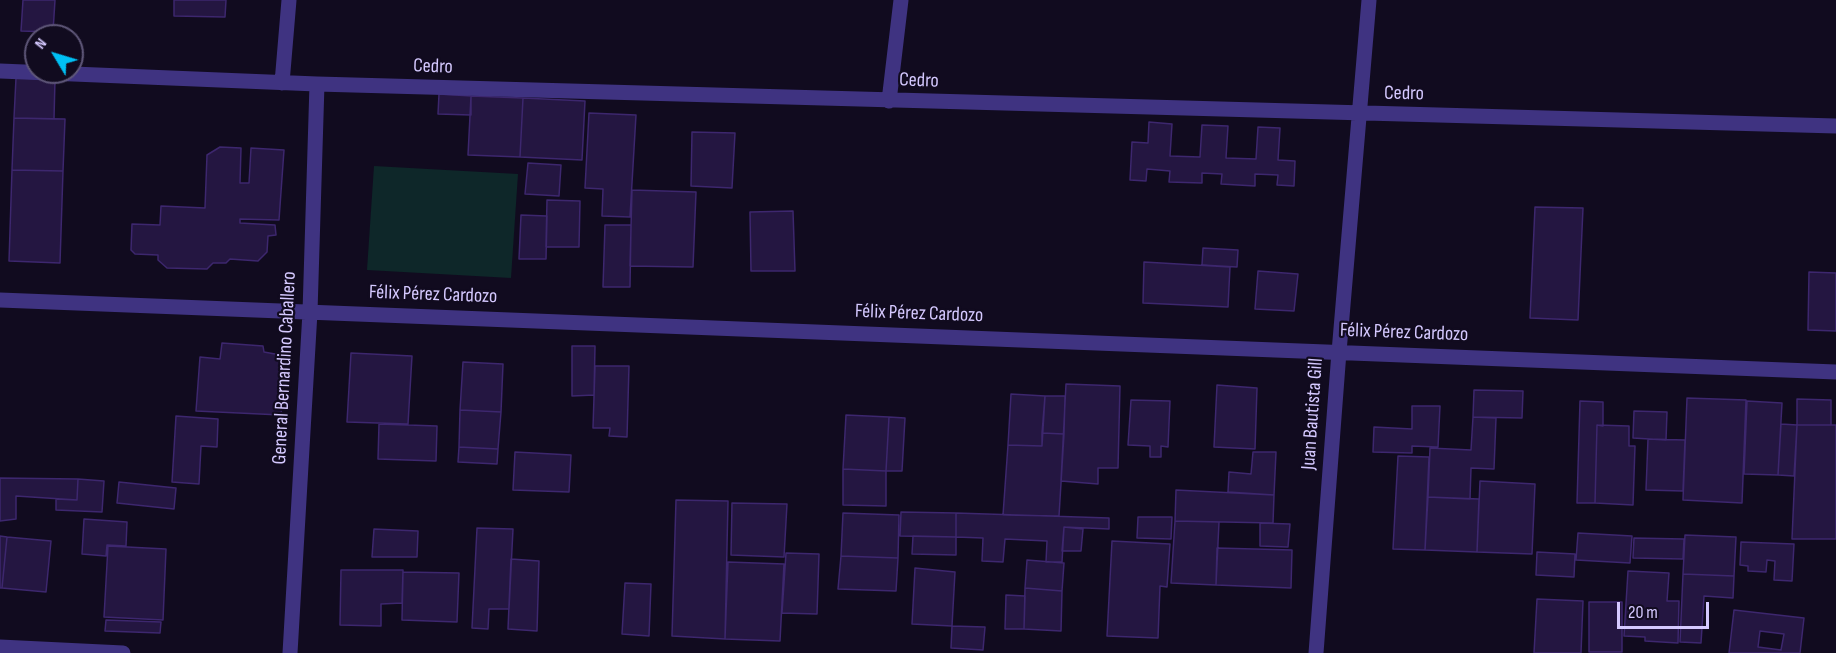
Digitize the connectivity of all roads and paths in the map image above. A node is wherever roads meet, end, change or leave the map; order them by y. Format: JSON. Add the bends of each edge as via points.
{"nodes":[{"id":1,"x":290,"y":0,"type":"edge"},
{"id":2,"x":901,"y":0,"type":"edge"},
{"id":3,"x":1369,"y":0,"type":"edge"},
{"id":4,"x":0,"y":71,"type":"edge"},
{"id":5,"x":282,"y":83,"type":"junction"},
{"id":6,"x":317,"y":84,"type":"junction"},
{"id":7,"x":889,"y":101,"type":"junction"},
{"id":8,"x":1360,"y":114,"type":"junction"},
{"id":9,"x":1836,"y":126,"type":"edge"},
{"id":10,"x":0,"y":300,"type":"edge"},
{"id":11,"x":310,"y":312,"type":"junction"},
{"id":12,"x":1339,"y":352,"type":"junction"},
{"id":13,"x":1836,"y":372,"type":"edge"},
{"id":14,"x":0,"y":647,"type":"edge"},
{"id":15,"x":123,"y":653,"type":"edge"},
{"id":16,"x":290,"y":653,"type":"edge"},
{"id":17,"x":1316,"y":653,"type":"edge"}],
"edges":[{"from":1,"to":5,"type":"street"},
{"from":2,"to":7,"type":"street"},
{"from":3,"to":8,"type":"street","name":"Juan Bautista Gill"},
{"from":4,"to":5,"type":"street","name":"Cedro"},
{"from":5,"to":6,"type":"street","name":"Cedro"},
{"from":6,"to":7,"type":"street","name":"Cedro"},
{"from":6,"to":11,"type":"street","name":"General Bernardino Caballero"},
{"from":7,"to":8,"type":"street","name":"Cedro"},
{"from":8,"to":9,"type":"street","name":"Cedro"},
{"from":8,"to":12,"type":"street","name":"Juan Bautista Gill"},
{"from":10,"to":11,"type":"street","name":"Félix Pérez Cardozo"},
{"from":11,"to":12,"type":"street","name":"Félix Pérez Cardozo"},
{"from":11,"to":16,"type":"street","name":"General Bernardino Caballero"},
{"from":12,"to":13,"type":"street","name":"Félix Pérez Cardozo"},
{"from":12,"to":17,"type":"street","name":"Juan Bautista Gill"},
{"from":14,"to":15,"type":"street"}]}
